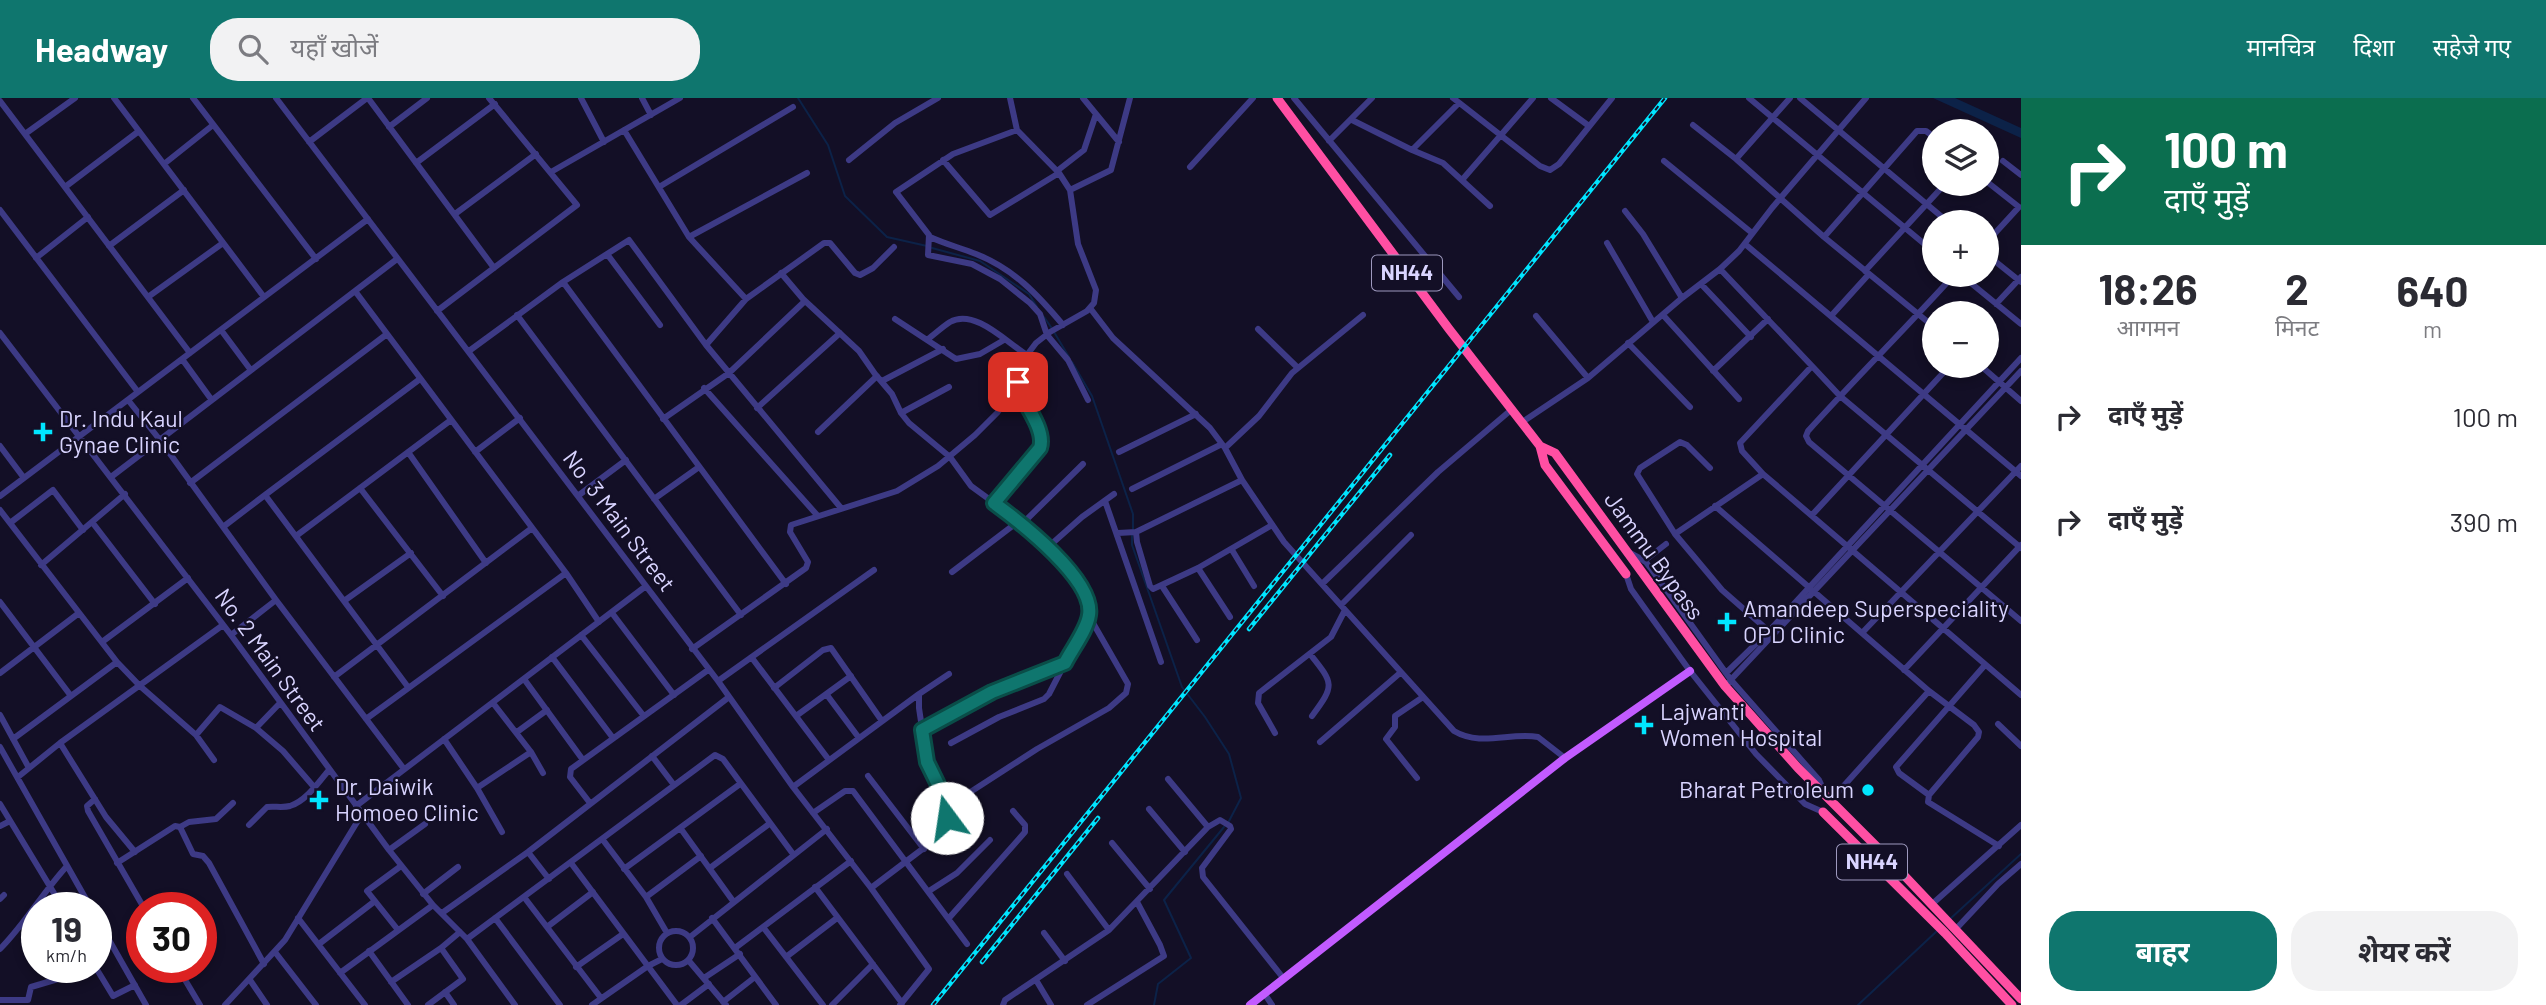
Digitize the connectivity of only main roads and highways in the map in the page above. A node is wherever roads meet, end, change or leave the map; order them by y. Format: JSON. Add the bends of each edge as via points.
{"nodes":[{"id":1,"x":1277,"y":98,"type":"edge"},
{"id":2,"x":1540,"y":446,"type":"junction"},
{"id":3,"x":1626,"y":574,"type":"road end"},
{"id":4,"x":1690,"y":671,"type":"road end"},
{"id":5,"x":1823,"y":811,"type":"road end"},
{"id":6,"x":1951,"y":930,"type":"junction"},
{"id":7,"x":2021,"y":997,"type":"edge"},
{"id":8,"x":1250,"y":1005,"type":"edge"},
{"id":9,"x":2010,"y":1005,"type":"edge"}],
"edges":[{"from":1,"to":2,"type":"highway","name":"Jammu Bypass","number":"NH44"},
{"from":2,"to":3,"type":"highway","name":"Jammu Bypass","number":"NH44","via":[[1545,465]]},
{"from":2,"to":6,"type":"highway","name":"Jammu Bypass","number":"NH44","via":[[1555,453],[1783,751]]},
{"from":4,"to":8,"type":"main road","via":[[1565,758]]},
{"from":5,"to":6,"type":"highway","name":"Jammu Bypass","number":"NH44","via":[[1922,912]]},
{"from":6,"to":7,"type":"highway","name":"Jammu Bypass","number":"NH44"},
{"from":6,"to":9,"type":"highway","name":"Jammu Bypass","number":"NH44"}]}
